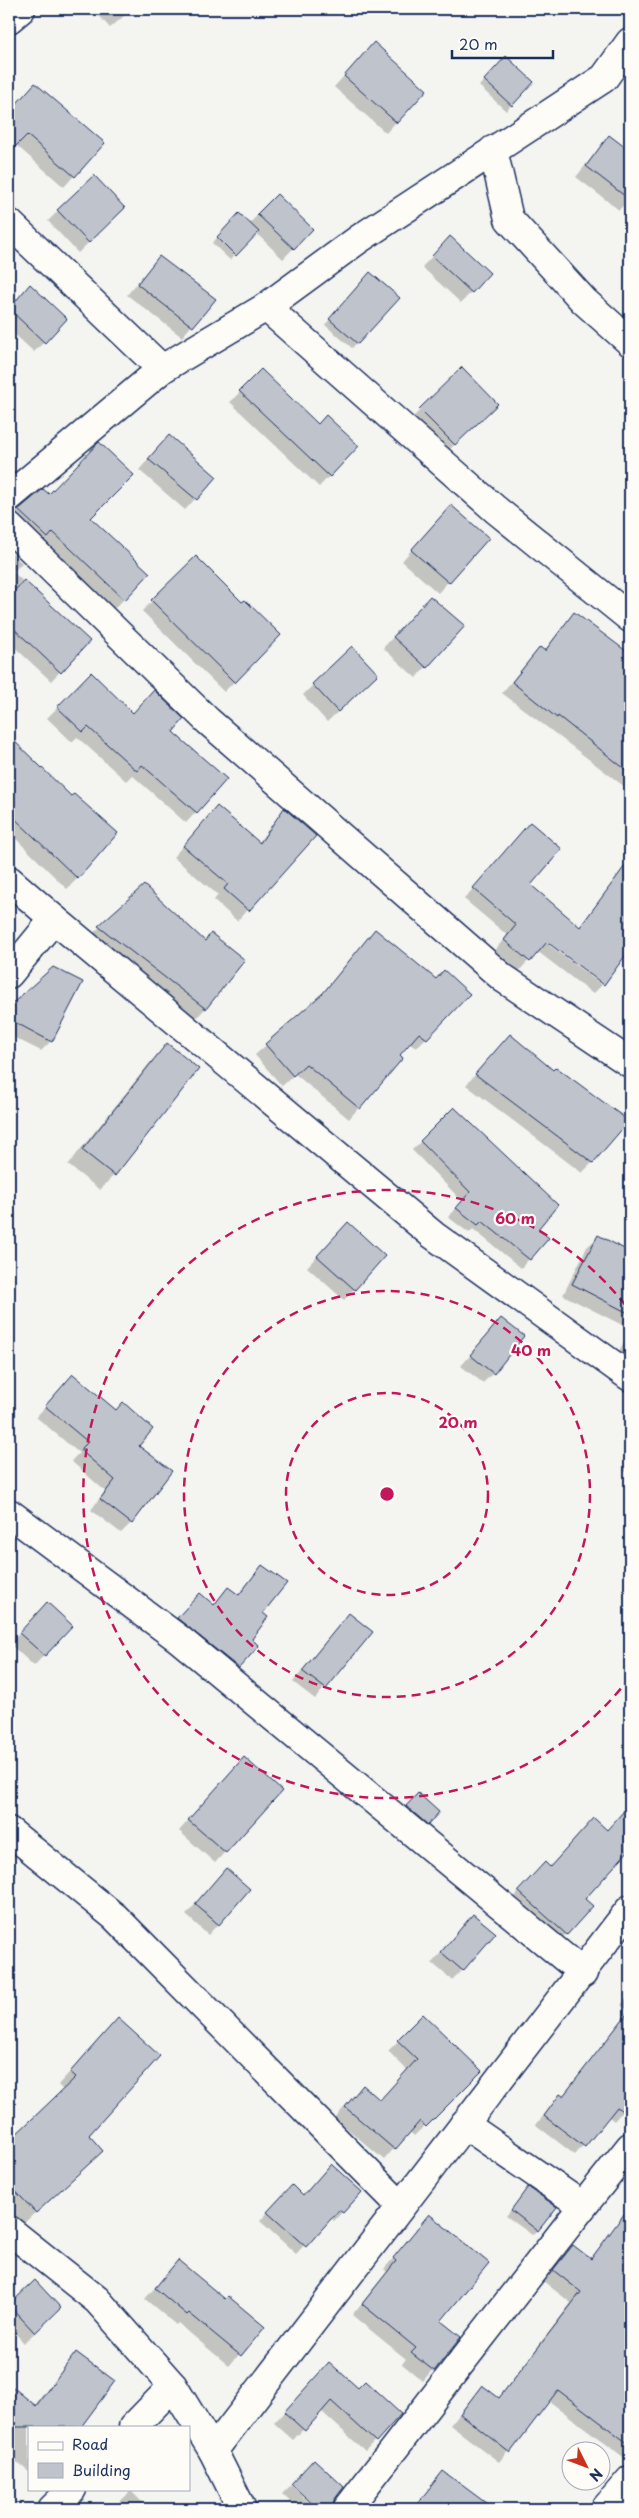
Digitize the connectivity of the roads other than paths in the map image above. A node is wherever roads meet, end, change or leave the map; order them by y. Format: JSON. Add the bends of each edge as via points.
{"nodes":[{"id":1,"x":21,"y":9,"type":"edge"},
{"id":2,"x":9,"y":19,"type":"edge"},
{"id":3,"x":630,"y":42,"type":"edge"},
{"id":4,"x":493,"y":150,"type":"junction"},
{"id":5,"x":9,"y":223,"type":"edge"},
{"id":6,"x":266,"y":307,"type":"junction"},
{"id":7,"x":630,"y":342,"type":"edge"},
{"id":8,"x":162,"y":369,"type":"junction"},
{"id":9,"x":9,"y":497,"type":"edge"},
{"id":10,"x":9,"y":526,"type":"edge"},
{"id":11,"x":630,"y":618,"type":"edge"},
{"id":12,"x":9,"y":880,"type":"edge"},
{"id":13,"x":54,"y":919,"type":"junction"},
{"id":14,"x":9,"y":974,"type":"edge"},
{"id":15,"x":630,"y":1063,"type":"edge"},
{"id":16,"x":630,"y":1378,"type":"edge"},
{"id":17,"x":9,"y":1513,"type":"edge"},
{"id":18,"x":9,"y":1831,"type":"edge"},
{"id":19,"x":630,"y":1909,"type":"edge"},
{"id":20,"x":583,"y":1973,"type":"junction"},
{"id":21,"x":464,"y":2124,"type":"junction"},
{"id":22,"x":630,"y":2147,"type":"edge"},
{"id":23,"x":401,"y":2206,"type":"junction"},
{"id":24,"x":583,"y":2206,"type":"junction"},
{"id":25,"x":9,"y":2230,"type":"edge"},
{"id":26,"x":173,"y":2386,"type":"junction"},
{"id":27,"x":134,"y":2426,"type":"edge"},
{"id":28,"x":213,"y":2451,"type":"junction"},
{"id":29,"x":630,"y":2480,"type":"edge"},
{"id":30,"x":71,"y":2490,"type":"edge"},
{"id":31,"x":52,"y":2509,"type":"edge"},
{"id":32,"x":242,"y":2509,"type":"edge"},
{"id":33,"x":347,"y":2509,"type":"edge"},
{"id":34,"x":605,"y":2509,"type":"edge"}],
"edges":[{"from":1,"to":2,"type":"street"},
{"from":3,"to":4,"type":"street","via":[[604,78]]},
{"from":4,"to":6,"type":"street","via":[[359,239]]},
{"from":4,"to":7,"type":"street","via":[[509,219],[584,300]]},
{"from":5,"to":8,"type":"street"},
{"from":6,"to":8,"type":"street"},
{"from":6,"to":11,"type":"street","via":[[494,509]]},
{"from":8,"to":9,"type":"street"},
{"from":10,"to":15,"type":"street","via":[[208,721],[503,978]]},
{"from":12,"to":13,"type":"street"},
{"from":13,"to":14,"type":"street"},
{"from":13,"to":16,"type":"street","via":[[433,1235]]},
{"from":17,"to":20,"type":"street","via":[[179,1639]]},
{"from":18,"to":23,"type":"street","via":[[115,1916]]},
{"from":19,"to":20,"type":"street"},
{"from":20,"to":21,"type":"street"},
{"from":21,"to":23,"type":"street"},
{"from":21,"to":24,"type":"street"},
{"from":22,"to":24,"type":"street"},
{"from":23,"to":28,"type":"street"},
{"from":24,"to":33,"type":"street"},
{"from":25,"to":26,"type":"street","via":[[96,2300]]},
{"from":26,"to":27,"type":"street"},
{"from":26,"to":28,"type":"street"},
{"from":28,"to":32,"type":"street"},
{"from":29,"to":34,"type":"street"},
{"from":30,"to":31,"type":"street"}]}
